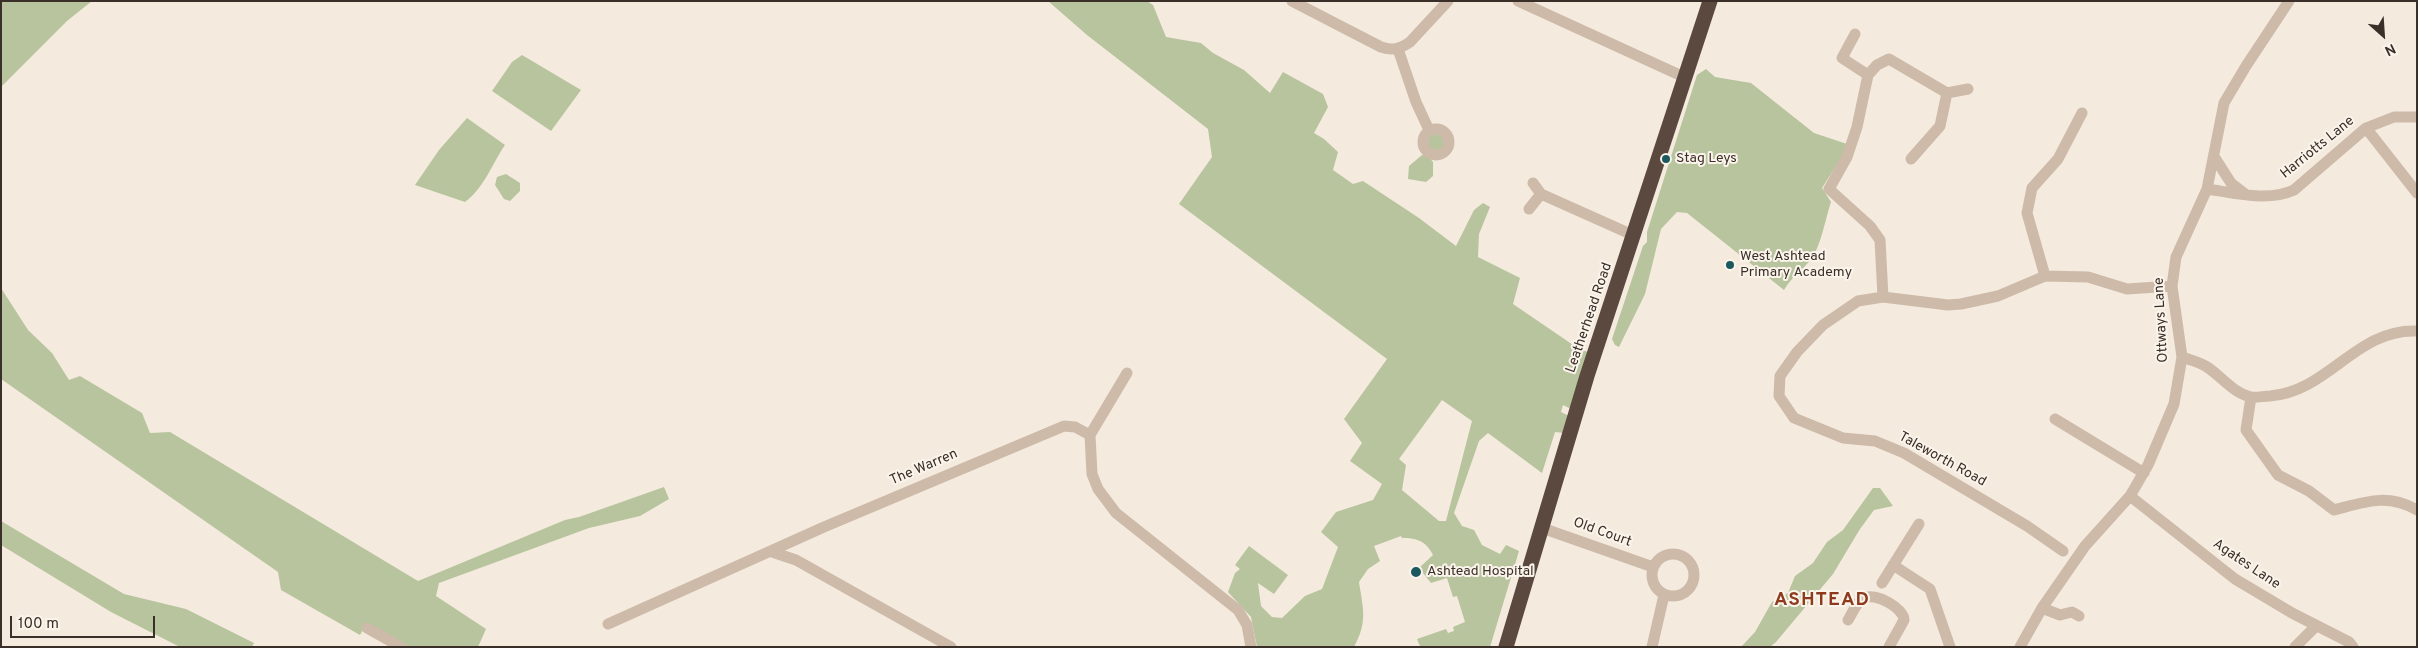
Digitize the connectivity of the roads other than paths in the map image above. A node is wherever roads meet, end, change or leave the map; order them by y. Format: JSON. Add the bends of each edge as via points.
{"nodes":[{"id":1,"x":1292,"y":1,"type":"edge"},
{"id":2,"x":1448,"y":1,"type":"edge"},
{"id":3,"x":1518,"y":1,"type":"edge"},
{"id":4,"x":1710,"y":1,"type":"edge"},
{"id":5,"x":2289,"y":1,"type":"edge"},
{"id":6,"x":1855,"y":34,"type":"dead end"},
{"id":7,"x":1398,"y":49,"type":"junction"},
{"id":8,"x":1868,"y":75,"type":"junction"},
{"id":9,"x":1684,"y":77,"type":"junction"},
{"id":10,"x":1968,"y":90,"type":"dead end"},
{"id":11,"x":1947,"y":93,"type":"junction"},
{"id":12,"x":2082,"y":112,"type":"dead end"},
{"id":13,"x":2417,"y":117,"type":"edge"},
{"id":14,"x":2366,"y":128,"type":"junction"},
{"id":15,"x":1430,"y":130,"type":"dead end"},
{"id":16,"x":2215,"y":158,"type":"junction"},
{"id":17,"x":1911,"y":159,"type":"dead end"},
{"id":18,"x":1533,"y":183,"type":"dead end"},
{"id":19,"x":2208,"y":189,"type":"junction"},
{"id":20,"x":2417,"y":193,"type":"edge"},
{"id":21,"x":1542,"y":194,"type":"junction"},
{"id":22,"x":2246,"y":194,"type":"junction"},
{"id":23,"x":1528,"y":209,"type":"dead end"},
{"id":24,"x":1635,"y":236,"type":"junction"},
{"id":25,"x":2045,"y":276,"type":"junction"},
{"id":26,"x":2172,"y":286,"type":"junction"},
{"id":27,"x":1883,"y":297,"type":"junction"},
{"id":28,"x":2417,"y":331,"type":"edge"},
{"id":29,"x":2182,"y":357,"type":"junction"},
{"id":30,"x":1127,"y":373,"type":"dead end"},
{"id":31,"x":2251,"y":397,"type":"junction"},
{"id":32,"x":2055,"y":419,"type":"dead end"},
{"id":33,"x":1090,"y":435,"type":"junction"},
{"id":34,"x":2144,"y":472,"type":"junction"},
{"id":35,"x":2130,"y":496,"type":"junction"},
{"id":36,"x":2417,"y":510,"type":"edge"},
{"id":37,"x":1919,"y":524,"type":"dead end"},
{"id":38,"x":1542,"y":528,"type":"junction"},
{"id":39,"x":2064,"y":551,"type":"dead end"},
{"id":40,"x":772,"y":552,"type":"junction"},
{"id":41,"x":1893,"y":565,"type":"junction"},
{"id":42,"x":1653,"y":568,"type":"junction"},
{"id":43,"x":1882,"y":583,"type":"dead end"},
{"id":44,"x":1664,"y":595,"type":"junction"},
{"id":45,"x":2042,"y":608,"type":"junction"},
{"id":46,"x":2079,"y":616,"type":"dead end"},
{"id":47,"x":1848,"y":620,"type":"dead end"},
{"id":48,"x":608,"y":624,"type":"dead end"},
{"id":49,"x":2316,"y":626,"type":"junction"},
{"id":50,"x":367,"y":628,"type":"dead end"},
{"id":51,"x":400,"y":647,"type":"edge"},
{"id":52,"x":951,"y":647,"type":"edge"},
{"id":53,"x":1251,"y":647,"type":"edge"},
{"id":54,"x":1506,"y":647,"type":"edge"},
{"id":55,"x":1652,"y":647,"type":"edge"},
{"id":56,"x":1889,"y":647,"type":"edge"},
{"id":57,"x":1950,"y":647,"type":"edge"},
{"id":58,"x":2020,"y":647,"type":"edge"},
{"id":59,"x":2295,"y":647,"type":"edge"},
{"id":60,"x":2353,"y":647,"type":"edge"}],
"edges":[{"from":1,"to":7,"type":"street","via":[[1381,47]]},
{"from":2,"to":7,"type":"street","via":[[1410,42]]},
{"from":3,"to":9,"type":"street"},
{"from":4,"to":9,"type":"highway","name":"Leatherhead Road"},
{"from":5,"to":16,"type":"street","name":"Ottways Lane","via":[[2224,103]]},
{"from":6,"to":8,"type":"street","via":[[1842,58]]},
{"from":7,"to":15,"type":"street","via":[[1416,102]]},
{"from":8,"to":11,"type":"street","via":[[1889,59]]},
{"from":8,"to":27,"type":"street","via":[[1847,157],[1829,190],[1870,226],[1880,240]]},
{"from":9,"to":24,"type":"highway","name":"Leatherhead Road"},
{"from":10,"to":11,"type":"street"},
{"from":11,"to":17,"type":"street","via":[[1940,126]]},
{"from":12,"to":25,"type":"street","via":[[2058,160],[2032,188],[2027,213]]},
{"from":13,"to":14,"type":"street","name":"Harriotts Lane","via":[[2394,117]]},
{"from":14,"to":20,"type":"street"},
{"from":14,"to":22,"type":"street","name":"Harriotts Lane","via":[[2294,190],[2282,196]]},
{"from":16,"to":19,"type":"street","name":"Ottways Lane"},
{"from":16,"to":22,"type":"street","via":[[2231,183]]},
{"from":18,"to":21,"type":"street"},
{"from":19,"to":22,"type":"street","name":"Harriotts Lane"},
{"from":19,"to":26,"type":"street","name":"Ottways Lane","via":[[2176,257]]},
{"from":21,"to":23,"type":"street"},
{"from":21,"to":24,"type":"street"},
{"from":24,"to":38,"type":"highway","name":"Leatherhead Road","via":[[1587,376]]},
{"from":25,"to":26,"type":"street","name":"Taleworth Road","via":[[2088,277],[2126,289]]},
{"from":25,"to":27,"type":"street","name":"Taleworth Road","via":[[1998,296],[1961,304]]},
{"from":26,"to":29,"type":"street","name":"Ottways Lane"},
{"from":27,"to":39,"type":"street","name":"Taleworth Road","via":[[1858,301],[1823,325],[1797,352],[1780,376],[1780,396],[1794,418],[1844,438],[1875,441],[1904,452]]},
{"from":28,"to":31,"type":"street","via":[[2400,330],[2360,346],[2319,379],[2287,395]]},
{"from":29,"to":31,"type":"street","via":[[2206,366],[2230,386]]},
{"from":29,"to":34,"type":"street","name":"Ottways Lane","via":[[2174,404]]},
{"from":30,"to":33,"type":"street"},
{"from":31,"to":36,"type":"street","via":[[2246,430],[2278,476],[2309,491],[2334,510],[2377,499]]},
{"from":32,"to":34,"type":"street"},
{"from":33,"to":40,"type":"street","name":"The Warren","via":[[1075,427],[1064,426]]},
{"from":33,"to":53,"type":"street","via":[[1092,474],[1105,502],[1238,610],[1247,625]]},
{"from":34,"to":35,"type":"street","name":"Ottways Lane"},
{"from":35,"to":45,"type":"street","name":"Ottways Lane","via":[[2084,546]]},
{"from":35,"to":49,"type":"street","name":"Agates Lane","via":[[2235,579]]},
{"from":37,"to":41,"type":"street"},
{"from":38,"to":42,"type":"street","name":"Old Court"},
{"from":38,"to":54,"type":"highway","name":"Leatherhead Road"},
{"from":40,"to":48,"type":"street","name":"The Warren"},
{"from":40,"to":52,"type":"street","via":[[796,560]]},
{"from":41,"to":43,"type":"street"},
{"from":41,"to":57,"type":"street","via":[[1930,589]]},
{"from":42,"to":44,"type":"street","via":[[1656,588]]},
{"from":42,"to":44,"type":"street","via":[[1660,558],[1670,554],[1690,562],[1693,584],[1686,593],[1675,597]]},
{"from":44,"to":55,"type":"street"},
{"from":45,"to":46,"type":"street","via":[[2060,615],[2072,612]]},
{"from":45,"to":58,"type":"street","name":"Ottways Lane"},
{"from":47,"to":56,"type":"street","via":[[1862,599],[1869,596],[1903,614],[1904,620]]},
{"from":49,"to":59,"type":"street"},
{"from":49,"to":60,"type":"street","name":"Agates Lane"},
{"from":50,"to":51,"type":"street"}]}
